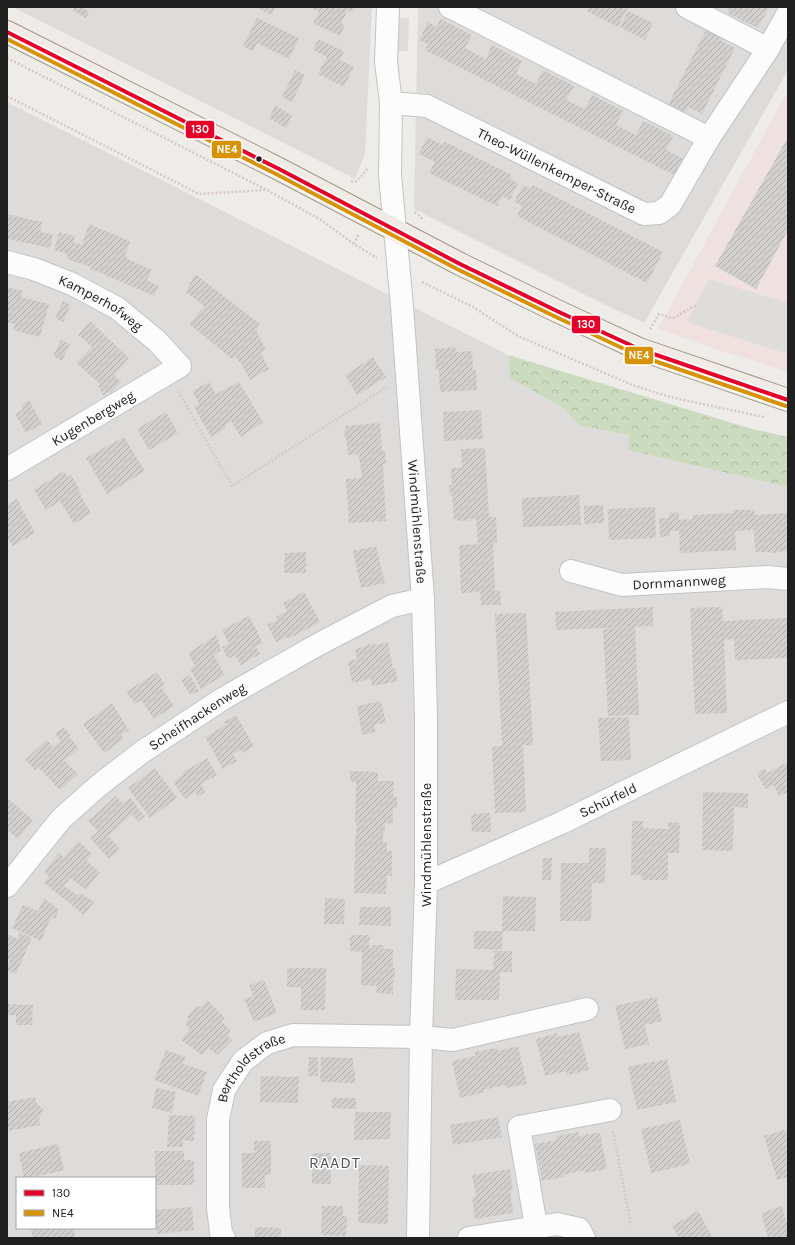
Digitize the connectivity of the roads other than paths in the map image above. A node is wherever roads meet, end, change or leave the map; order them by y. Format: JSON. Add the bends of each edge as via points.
{"nodes":[{"id":1,"x":388,"y":7,"type":"edge"},
{"id":2,"x":450,"y":7,"type":"edge"},
{"id":3,"x":688,"y":7,"type":"edge"},
{"id":4,"x":788,"y":13,"type":"edge"},
{"id":5,"x":7,"y":32,"type":"edge"},
{"id":6,"x":768,"y":49,"type":"junction"},
{"id":7,"x":391,"y":103,"type":"junction"},
{"id":8,"x":709,"y":138,"type":"junction"},
{"id":9,"x":395,"y":230,"type":"junction"},
{"id":10,"x":7,"y":262,"type":"edge"},
{"id":11,"x":180,"y":366,"type":"joint"},
{"id":12,"x":788,"y":400,"type":"edge"},
{"id":13,"x":7,"y":469,"type":"edge"},
{"id":14,"x":571,"y":571,"type":"dead end"},
{"id":15,"x":788,"y":579,"type":"edge"},
{"id":16,"x":423,"y":599,"type":"junction"},
{"id":17,"x":788,"y":712,"type":"edge"},
{"id":18,"x":426,"y":883,"type":"junction"},
{"id":19,"x":7,"y":886,"type":"edge"},
{"id":20,"x":587,"y":1009,"type":"dead end"},
{"id":21,"x":420,"y":1037,"type":"junction"},
{"id":22,"x":610,"y":1110,"type":"road end"},
{"id":23,"x":536,"y":1226,"type":"junction"},
{"id":24,"x":224,"y":1238,"type":"edge"},
{"id":25,"x":418,"y":1238,"type":"edge"},
{"id":26,"x":469,"y":1238,"type":"edge"},
{"id":27,"x":584,"y":1238,"type":"edge"}],
"edges":[{"from":1,"to":7,"type":"street","name":"Windmühlenstraße","via":[[386,62]]},
{"from":2,"to":8,"type":"street"},
{"from":3,"to":6,"type":"street"},
{"from":4,"to":6,"type":"street","name":"Theo-Wüllenkemper-Straße"},
{"from":5,"to":9,"type":"main road"},
{"from":6,"to":8,"type":"street","name":"Theo-Wüllenkemper-Straße"},
{"from":7,"to":8,"type":"street","name":"Theo-Wüllenkemper-Straße","via":[[427,106],[644,214],[659,213],[670,205]]},
{"from":7,"to":9,"type":"street","name":"Windmühlenstraße","via":[[390,175]]},
{"from":9,"to":12,"type":"main road","via":[[559,312],[640,349]]},
{"from":9,"to":16,"type":"street","name":"Windmühlenstraße"},
{"from":10,"to":11,"type":"street","name":"Kamperhofweg","via":[[34,269],[72,284],[117,308],[158,341]]},
{"from":11,"to":13,"type":"street","name":"Kugenbergweg"},
{"from":14,"to":15,"type":"street","name":"Dornmannweg","via":[[622,585],[766,577]]},
{"from":16,"to":18,"type":"street","name":"Windmühlenstraße"},
{"from":16,"to":19,"type":"street","name":"Scheifhackenweg","via":[[392,606],[319,644],[224,698],[142,752],[61,819]]},
{"from":17,"to":18,"type":"street","name":"Schürfeld","via":[[561,823]]},
{"from":18,"to":21,"type":"street","name":"Windmühlenstraße"},
{"from":20,"to":21,"type":"street","via":[[453,1040]]},
{"from":21,"to":24,"type":"street","name":"Bertholdstraße","via":[[294,1035],[267,1043],[243,1060],[224,1090],[218,1120],[218,1207]]},
{"from":21,"to":25,"type":"street","name":"Windmühlenstraße"},
{"from":22,"to":23,"type":"street","via":[[519,1127]]},
{"from":23,"to":26,"type":"street"},
{"from":23,"to":27,"type":"street","via":[[557,1224],[579,1230]]}]}
